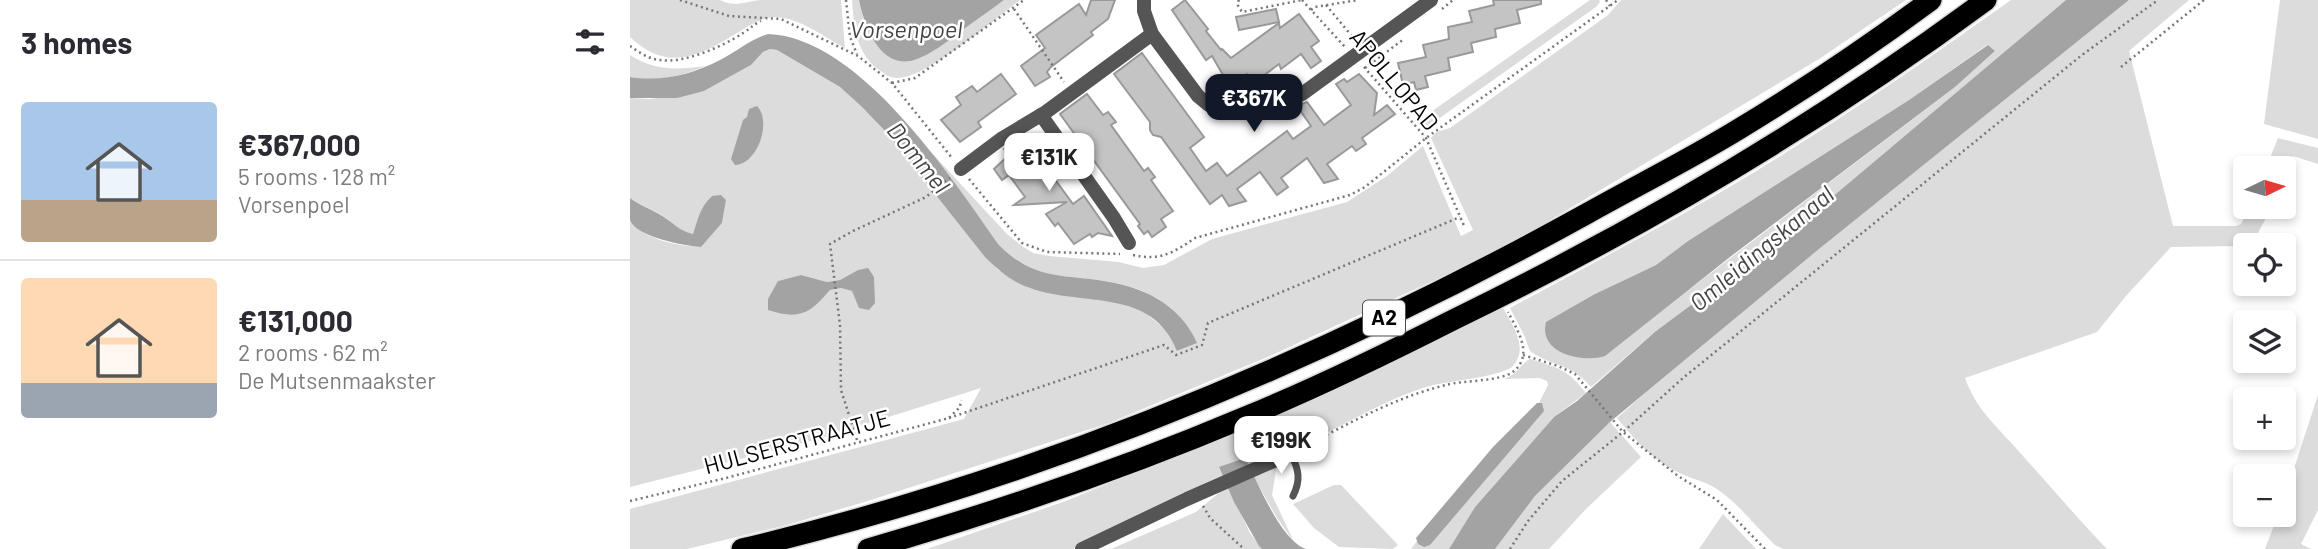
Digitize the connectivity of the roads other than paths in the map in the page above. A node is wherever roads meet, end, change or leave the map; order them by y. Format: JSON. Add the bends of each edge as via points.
{"nodes":[{"id":1,"x":1144,"y":0,"type":"edge"},
{"id":2,"x":1931,"y":0,"type":"edge"},
{"id":3,"x":1986,"y":0,"type":"edge"},
{"id":4,"x":1429,"y":1,"type":"edge"},
{"id":5,"x":1152,"y":34,"type":"junction"},
{"id":6,"x":1041,"y":115,"type":"junction"},
{"id":7,"x":960,"y":170,"type":"road end"},
{"id":8,"x":1129,"y":243,"type":"dead end"},
{"id":9,"x":1293,"y":453,"type":"joint"},
{"id":10,"x":1293,"y":496,"type":"dead end"},
{"id":11,"x":742,"y":549,"type":"edge"},
{"id":12,"x":868,"y":549,"type":"edge"},
{"id":13,"x":1082,"y":549,"type":"edge"}],
"edges":[{"from":1,"to":5,"type":"street"},
{"from":2,"to":11,"type":"highway","number":"A2","via":[[1737,131],[1512,255],[1350,335],[1178,410],[1061,454],[886,511]]},
{"from":3,"to":12,"type":"highway","number":"A2","via":[[1756,157],[1508,294],[1249,416],[1046,492]]},
{"from":4,"to":5,"type":"street","via":[[1302,94],[1240,110],[1224,111],[1198,96]]},
{"from":5,"to":6,"type":"street"},
{"from":6,"to":7,"type":"street"},
{"from":6,"to":8,"type":"street"},
{"from":9,"to":10,"type":"lane","via":[[1299,470]]},
{"from":9,"to":13,"type":"street"}]}
